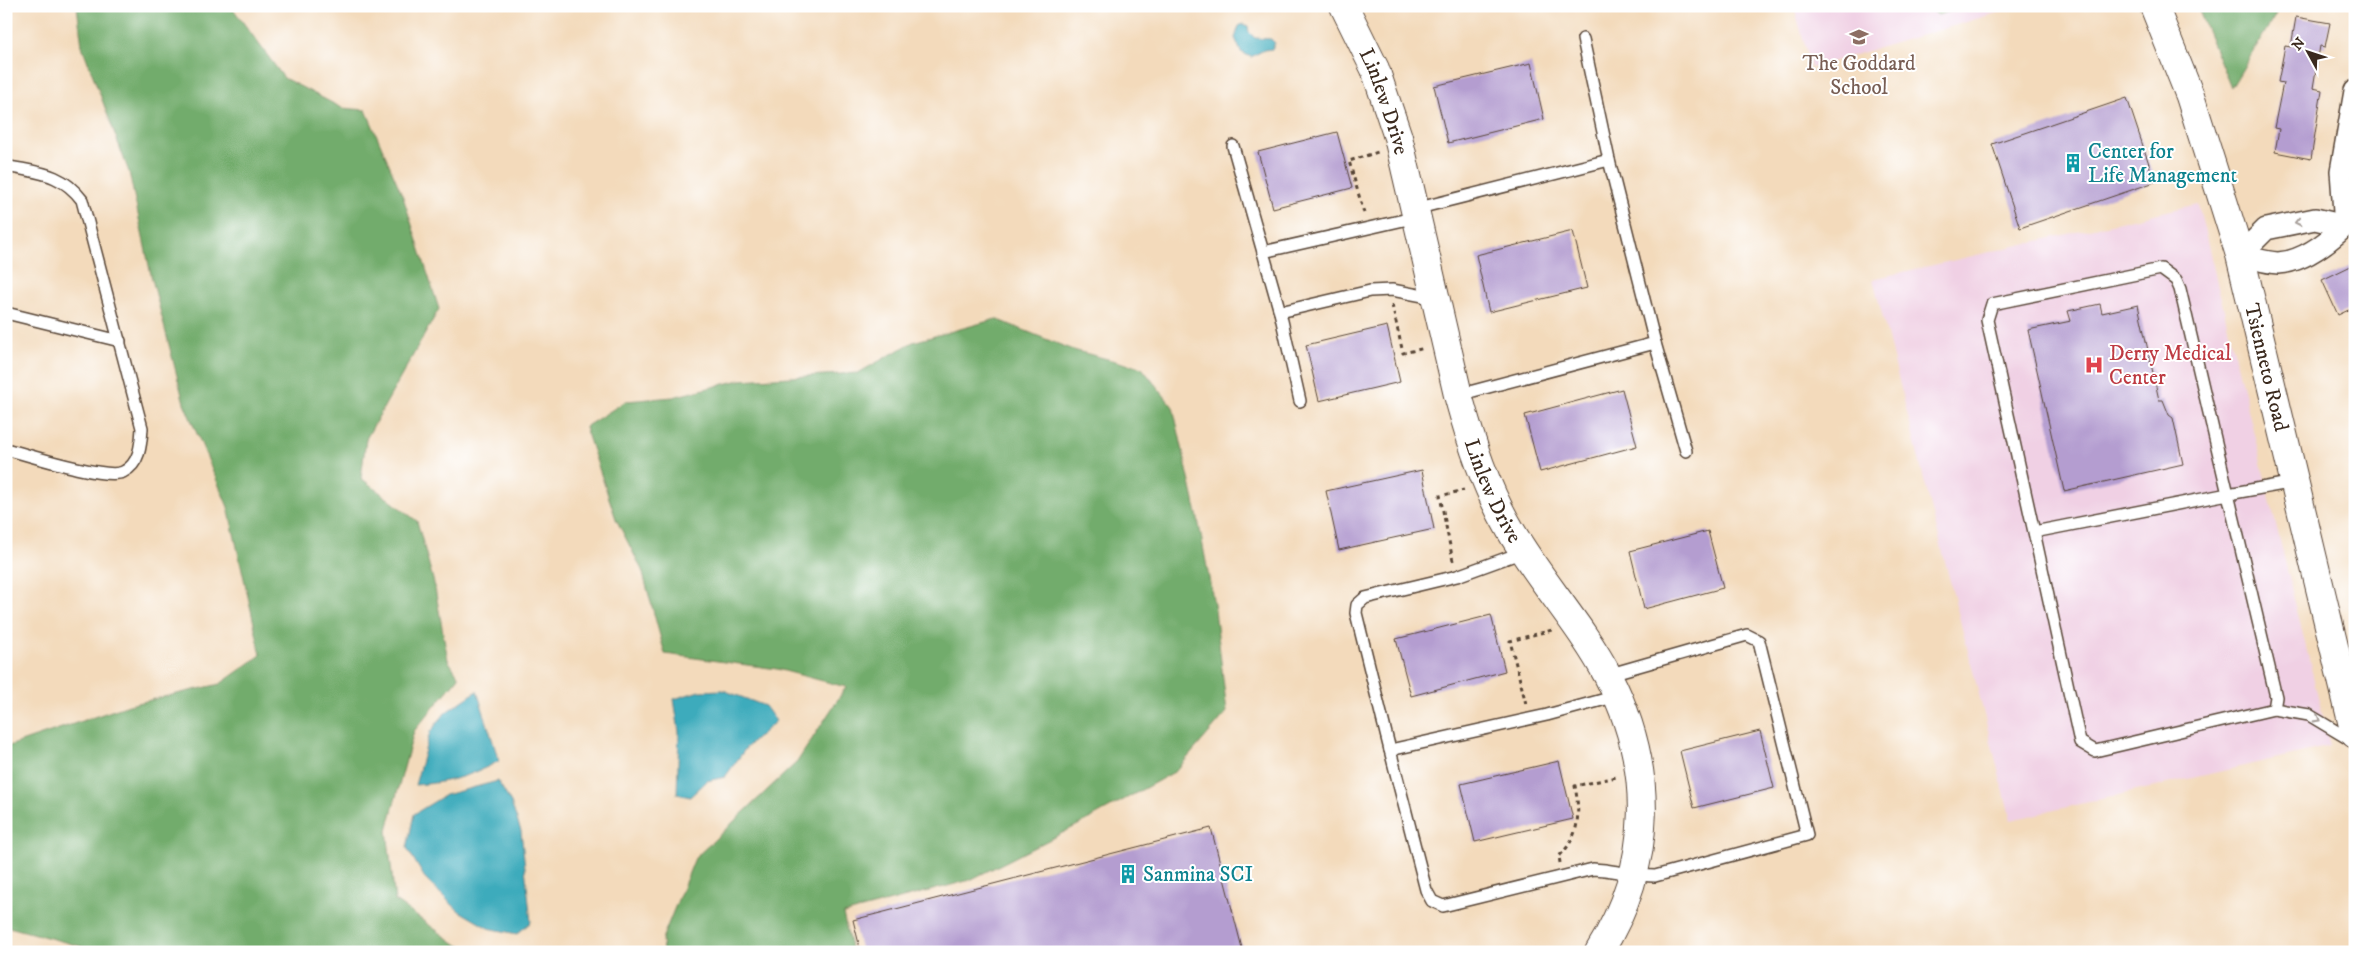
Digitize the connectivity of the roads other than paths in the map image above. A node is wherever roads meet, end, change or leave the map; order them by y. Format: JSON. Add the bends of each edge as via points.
{"nodes":[{"id":1,"x":2154,"y":6,"type":"edge"},
{"id":2,"x":1350,"y":8,"type":"edge"},
{"id":3,"x":1583,"y":39,"type":"dead end"},
{"id":4,"x":2355,"y":91,"type":"edge"},
{"id":5,"x":1233,"y":146,"type":"dead end"},
{"id":6,"x":1609,"y":160,"type":"junction"},
{"id":7,"x":6,"y":166,"type":"edge"},
{"id":8,"x":1416,"y":213,"type":"junction"},
{"id":9,"x":2350,"y":225,"type":"edge"},
{"id":10,"x":1263,"y":252,"type":"junction"},
{"id":11,"x":2240,"y":255,"type":"junction"},
{"id":12,"x":1436,"y":299,"type":"junction"},
{"id":13,"x":1280,"y":312,"type":"junction"},
{"id":14,"x":6,"y":313,"type":"edge"},
{"id":15,"x":120,"y":341,"type":"junction"},
{"id":16,"x":1655,"y":343,"type":"junction"},
{"id":17,"x":1458,"y":394,"type":"junction"},
{"id":18,"x":1300,"y":401,"type":"dead end"},
{"id":19,"x":6,"y":449,"type":"edge"},
{"id":20,"x":1686,"y":451,"type":"dead end"},
{"id":21,"x":2296,"y":482,"type":"junction"},
{"id":22,"x":2228,"y":494,"type":"junction"},
{"id":23,"x":2034,"y":532,"type":"junction"},
{"id":24,"x":1523,"y":552,"type":"junction"},
{"id":25,"x":1612,"y":685,"type":"junction"},
{"id":26,"x":2274,"y":709,"type":"junction"},
{"id":27,"x":2355,"y":734,"type":"edge"},
{"id":28,"x":2355,"y":742,"type":"edge"},
{"id":29,"x":1390,"y":750,"type":"junction"},
{"id":30,"x":1634,"y":876,"type":"junction"},
{"id":31,"x":1599,"y":952,"type":"edge"}],
"edges":[{"from":1,"to":11,"type":"street","name":"Tsienneto Road","via":[[2193,105]]},
{"from":2,"to":8,"type":"street","name":"Linlew Drive","via":[[1388,103]]},
{"from":3,"to":6,"type":"lane"},
{"from":4,"to":9,"type":"street","via":[[2340,172]]},
{"from":5,"to":10,"type":"lane"},
{"from":6,"to":8,"type":"lane"},
{"from":6,"to":16,"type":"lane"},
{"from":7,"to":15,"type":"lane","via":[[54,176],[71,185],[82,200]]},
{"from":8,"to":10,"type":"lane","via":[[1368,228]]},
{"from":8,"to":12,"type":"street","name":"Linlew Drive"},
{"from":9,"to":11,"type":"street","via":[[2301,256],[2278,263]]},
{"from":9,"to":11,"type":"street","one_way":true,"via":[[2315,219],[2266,229]]},
{"from":10,"to":13,"type":"lane"},
{"from":11,"to":21,"type":"street","name":"Tsienneto Road"},
{"from":12,"to":13,"type":"lane","via":[[1388,290],[1370,291]]},
{"from":12,"to":17,"type":"street","name":"Linlew Drive"},
{"from":13,"to":18,"type":"lane"},
{"from":14,"to":15,"type":"lane"},
{"from":15,"to":19,"type":"lane","via":[[142,428],[141,445],[135,461],[123,472],[105,474]]},
{"from":16,"to":17,"type":"lane"},
{"from":16,"to":20,"type":"lane"},
{"from":17,"to":24,"type":"street","name":"Linlew Drive","via":[[1488,486]]},
{"from":21,"to":22,"type":"lane"},
{"from":21,"to":27,"type":"street","name":"Tsienneto Road"},
{"from":22,"to":23,"type":"lane"},
{"from":22,"to":23,"type":"lane","via":[[2180,289],[2176,280],[2161,269],[1992,304],[1987,320]]},
{"from":22,"to":26,"type":"lane","via":[[2276,697]]},
{"from":23,"to":26,"type":"lane","via":[[2080,742],[2095,751]]},
{"from":24,"to":25,"type":"street","name":"Linlew Drive"},
{"from":24,"to":29,"type":"lane","via":[[1457,576],[1365,598],[1357,604],[1356,614]]},
{"from":25,"to":29,"type":"lane","via":[[1530,719]]},
{"from":25,"to":30,"type":"street","name":"Linlew Drive","via":[[1634,742],[1641,772],[1642,829]]},
{"from":25,"to":30,"type":"lane","via":[[1747,635],[1760,641],[1807,835],[1677,871]]},
{"from":26,"to":28,"type":"lane","one_way":true,"via":[[2309,715]]},
{"from":29,"to":30,"type":"lane","via":[[1426,890],[1432,901],[1443,906],[1593,869]]},
{"from":30,"to":31,"type":"street","name":"Linlew Drive","via":[[1614,927]]}]}
